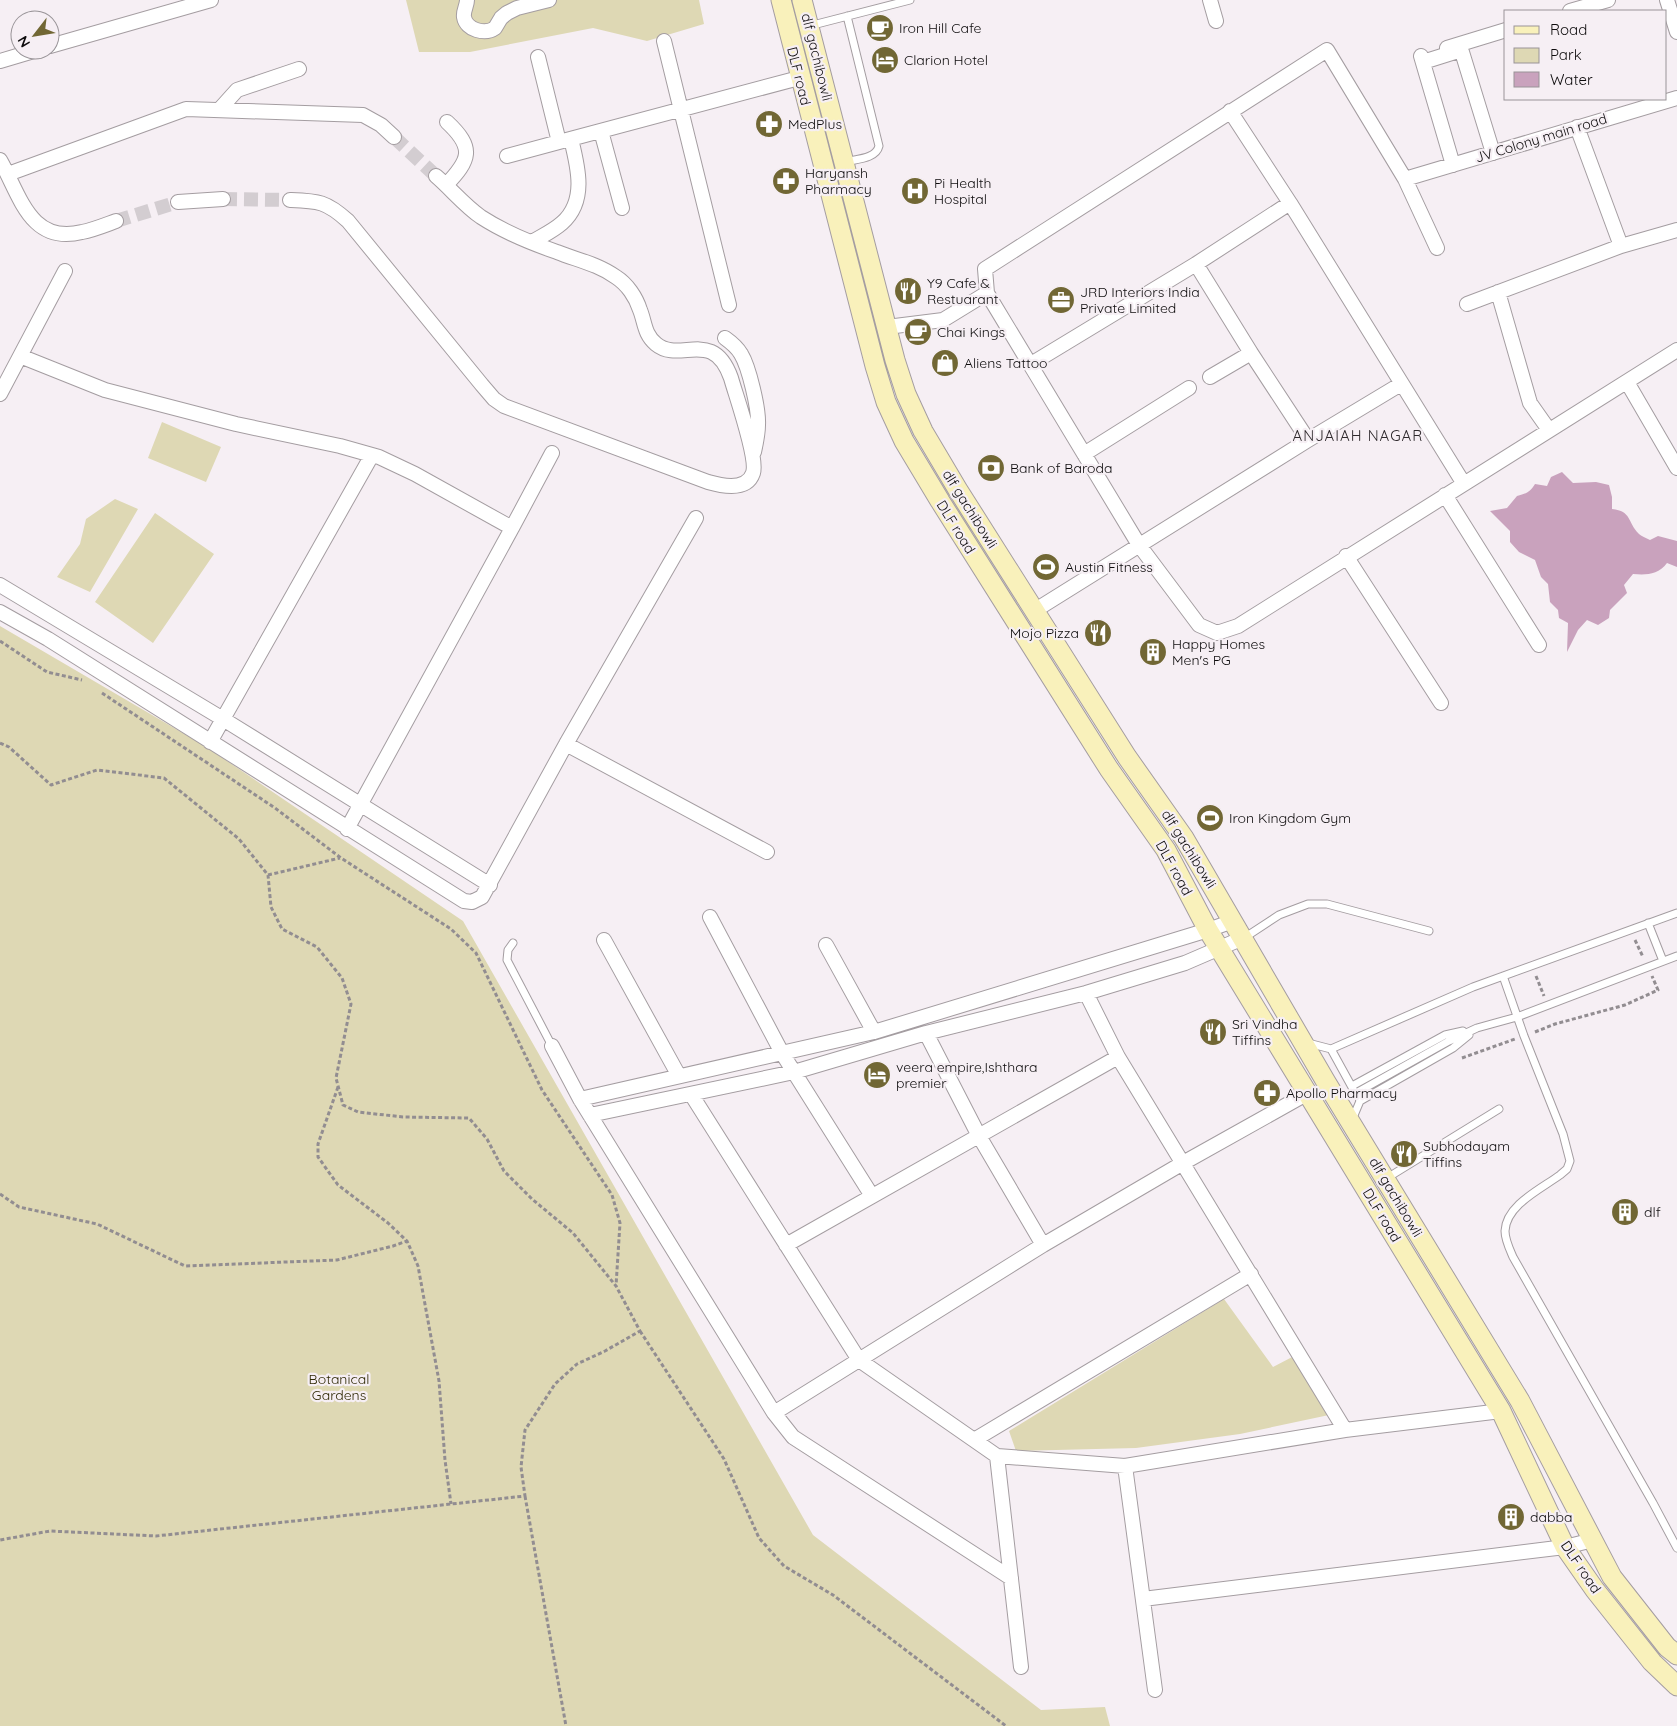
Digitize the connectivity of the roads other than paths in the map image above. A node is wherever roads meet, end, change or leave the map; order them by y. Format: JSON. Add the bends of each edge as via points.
{"nodes":[{"id":1,"x":211,"y":0,"type":"edge"},
{"id":2,"x":467,"y":0,"type":"edge"},
{"id":3,"x":549,"y":0,"type":"edge"},
{"id":4,"x":781,"y":0,"type":"edge"},
{"id":5,"x":802,"y":0,"type":"edge"},
{"id":6,"x":910,"y":0,"type":"edge"},
{"id":7,"x":1210,"y":0,"type":"edge"},
{"id":8,"x":1608,"y":0,"type":"edge"},
{"id":9,"x":1667,"y":0,"type":"edge"},
{"id":10,"x":1573,"y":10,"type":"edge"},
{"id":11,"x":847,"y":16,"type":"junction"},
{"id":12,"x":1216,"y":21,"type":"dead end"},
{"id":13,"x":809,"y":26,"type":"junction"},
{"id":14,"x":1504,"y":31,"type":"edge"},
{"id":15,"x":1677,"y":32,"type":"edge"},
{"id":16,"x":664,"y":41,"type":"dead end"},
{"id":17,"x":60,"y":43,"type":"edge"},
{"id":18,"x":538,"y":58,"type":"dead end"},
{"id":19,"x":1420,"y":58,"type":"junction"},
{"id":20,"x":299,"y":69,"type":"dead end"},
{"id":21,"x":799,"y":78,"type":"junction"},
{"id":22,"x":1677,"y":98,"type":"edge"},
{"id":23,"x":680,"y":109,"type":"junction"},
{"id":24,"x":219,"y":110,"type":"junction"},
{"id":25,"x":1230,"y":111,"type":"junction"},
{"id":26,"x":447,"y":122,"type":"dead end"},
{"id":27,"x":1577,"y":127,"type":"junction"},
{"id":28,"x":601,"y":131,"type":"junction"},
{"id":29,"x":394,"y":137,"type":"tunnel mouth"},
{"id":30,"x":565,"y":141,"type":"junction"},
{"id":31,"x":1493,"y":153,"type":"junction"},
{"id":32,"x":507,"y":156,"type":"dead end"},
{"id":33,"x":0,"y":160,"type":"edge"},
{"id":34,"x":843,"y":162,"type":"junction"},
{"id":35,"x":1453,"y":165,"type":"junction"},
{"id":36,"x":8,"y":174,"type":"junction"},
{"id":37,"x":1406,"y":179,"type":"junction"},
{"id":38,"x":223,"y":199,"type":"tunnel mouth"},
{"id":39,"x":290,"y":200,"type":"tunnel mouth"},
{"id":40,"x":178,"y":202,"type":"tunnel mouth"},
{"id":41,"x":1290,"y":203,"type":"junction"},
{"id":42,"x":622,"y":208,"type":"dead end"},
{"id":43,"x":116,"y":222,"type":"tunnel mouth"},
{"id":44,"x":1677,"y":230,"type":"edge"},
{"id":45,"x":532,"y":242,"type":"junction"},
{"id":46,"x":1621,"y":246,"type":"junction"},
{"id":47,"x":1437,"y":248,"type":"dead end"},
{"id":48,"x":1196,"y":264,"type":"junction"},
{"id":49,"x":66,"y":271,"type":"dead end"},
{"id":50,"x":1498,"y":292,"type":"junction"},
{"id":51,"x":987,"y":293,"type":"junction"},
{"id":52,"x":729,"y":304,"type":"dead end"},
{"id":53,"x":1468,"y":304,"type":"dead end"},
{"id":54,"x":887,"y":327,"type":"junction"},
{"id":55,"x":724,"y":338,"type":"dead end"},
{"id":56,"x":1677,"y":350,"type":"edge"},
{"id":57,"x":1251,"y":353,"type":"junction"},
{"id":58,"x":20,"y":356,"type":"junction"},
{"id":59,"x":1030,"y":364,"type":"junction"},
{"id":60,"x":1210,"y":378,"type":"dead end"},
{"id":61,"x":1627,"y":382,"type":"junction"},
{"id":62,"x":1401,"y":384,"type":"junction"},
{"id":63,"x":1189,"y":388,"type":"dead end"},
{"id":64,"x":0,"y":394,"type":"edge"},
{"id":65,"x":1549,"y":430,"type":"junction"},
{"id":66,"x":1308,"y":440,"type":"junction"},
{"id":67,"x":552,"y":453,"type":"dead end"},
{"id":68,"x":1084,"y":454,"type":"junction"},
{"id":69,"x":372,"y":456,"type":"junction"},
{"id":70,"x":753,"y":458,"type":"junction"},
{"id":71,"x":1677,"y":468,"type":"edge"},
{"id":72,"x":1464,"y":484,"type":"junction"},
{"id":73,"x":1445,"y":495,"type":"junction"},
{"id":74,"x":696,"y":518,"type":"dead end"},
{"id":75,"x":512,"y":528,"type":"junction"},
{"id":76,"x":1139,"y":545,"type":"junction"},
{"id":77,"x":1346,"y":556,"type":"junction"},
{"id":78,"x":0,"y":585,"type":"edge"},
{"id":79,"x":1034,"y":611,"type":"junction"},
{"id":80,"x":0,"y":612,"type":"edge"},
{"id":81,"x":1539,"y":645,"type":"dead end"},
{"id":82,"x":1441,"y":703,"type":"dead end"},
{"id":83,"x":223,"y":719,"type":"junction"},
{"id":84,"x":210,"y":742,"type":"junction"},
{"id":85,"x":566,"y":744,"type":"junction"},
{"id":86,"x":361,"y":805,"type":"junction"},
{"id":87,"x":347,"y":829,"type":"junction"},
{"id":88,"x":767,"y":852,"type":"dead end"},
{"id":89,"x":490,"y":885,"type":"junction"},
{"id":90,"x":1677,"y":913,"type":"edge"},
{"id":91,"x":710,"y":917,"type":"dead end"},
{"id":92,"x":1233,"y":920,"type":"junction"},
{"id":93,"x":1648,"y":923,"type":"junction"},
{"id":94,"x":1208,"y":930,"type":"junction"},
{"id":95,"x":1429,"y":931,"type":"dead end"},
{"id":96,"x":1243,"y":938,"type":"junction"},
{"id":97,"x":604,"y":940,"type":"dead end"},
{"id":98,"x":513,"y":943,"type":"dead end"},
{"id":99,"x":826,"y":945,"type":"dead end"},
{"id":100,"x":1219,"y":948,"type":"junction"},
{"id":101,"x":1677,"y":956,"type":"edge"},
{"id":102,"x":1663,"y":961,"type":"junction"},
{"id":103,"x":1503,"y":976,"type":"junction"},
{"id":104,"x":1086,"y":993,"type":"junction"},
{"id":105,"x":1517,"y":1017,"type":"junction"},
{"id":106,"x":1476,"y":1029,"type":"junction"},
{"id":107,"x":874,"y":1032,"type":"junction"},
{"id":108,"x":926,"y":1034,"type":"junction"},
{"id":109,"x":1303,"y":1041,"type":"junction"},
{"id":110,"x":552,"y":1046,"type":"joint"},
{"id":111,"x":1331,"y":1049,"type":"junction"},
{"id":112,"x":782,"y":1053,"type":"junction"},
{"id":113,"x":1118,"y":1057,"type":"junction"},
{"id":114,"x":794,"y":1072,"type":"junction"},
{"id":115,"x":679,"y":1076,"type":"junction"},
{"id":116,"x":1354,"y":1090,"type":"junction"},
{"id":117,"x":1308,"y":1093,"type":"junction"},
{"id":118,"x":691,"y":1094,"type":"junction"},
{"id":119,"x":580,"y":1099,"type":"junction"},
{"id":120,"x":1360,"y":1101,"type":"junction"},
{"id":121,"x":1499,"y":1109,"type":"dead end"},
{"id":122,"x":590,"y":1115,"type":"junction"},
{"id":123,"x":1350,"y":1122,"type":"junction"},
{"id":124,"x":979,"y":1136,"type":"junction"},
{"id":125,"x":1183,"y":1163,"type":"junction"},
{"id":126,"x":1384,"y":1179,"type":"junction"},
{"id":127,"x":872,"y":1196,"type":"junction"},
{"id":128,"x":786,"y":1244,"type":"junction"},
{"id":129,"x":1043,"y":1245,"type":"junction"},
{"id":130,"x":1251,"y":1274,"type":"junction"},
{"id":131,"x":859,"y":1360,"type":"junction"},
{"id":132,"x":1501,"y":1411,"type":"junction"},
{"id":133,"x":774,"y":1413,"type":"junction"},
{"id":134,"x":1345,"y":1430,"type":"junction"},
{"id":135,"x":974,"y":1440,"type":"junction"},
{"id":136,"x":997,"y":1456,"type":"junction"},
{"id":137,"x":1125,"y":1466,"type":"junction"},
{"id":138,"x":1593,"y":1540,"type":"junction"},
{"id":139,"x":1565,"y":1547,"type":"junction"},
{"id":140,"x":1677,"y":1548,"type":"edge"},
{"id":141,"x":1011,"y":1578,"type":"junction"},
{"id":142,"x":1143,"y":1599,"type":"junction"},
{"id":143,"x":1677,"y":1655,"type":"edge"},
{"id":144,"x":1020,"y":1667,"type":"dead end"},
{"id":145,"x":1677,"y":1686,"type":"edge"},
{"id":146,"x":1155,"y":1690,"type":"dead end"}],
"edges":[{"from":1,"to":17,"type":"street"},
{"from":2,"to":3,"type":"street","via":[[465,21],[484,32],[495,28],[510,11]]},
{"from":4,"to":21,"type":"main road","name":"DLF road"},
{"from":5,"to":13,"type":"main road","name":"dlf gachibowli"},
{"from":6,"to":11,"type":"lane"},
{"from":7,"to":12,"type":"street"},
{"from":8,"to":10,"type":"street"},
{"from":9,"to":15,"type":"street"},
{"from":11,"to":13,"type":"lane"},
{"from":11,"to":34,"type":"lane","via":[[879,150],[874,155]]},
{"from":13,"to":34,"type":"main road","name":"dlf gachibowli"},
{"from":14,"to":19,"type":"street"},
{"from":16,"to":23,"type":"street"},
{"from":18,"to":30,"type":"street"},
{"from":19,"to":31,"type":"street","via":[[1462,52]]},
{"from":19,"to":35,"type":"street"},
{"from":20,"to":24,"type":"street","via":[[237,90]]},
{"from":21,"to":23,"type":"street"},
{"from":21,"to":94,"type":"main road","name":"DLF road","via":[[875,366],[886,402],[904,441],[1109,769],[1166,850]]},
{"from":22,"to":27,"type":"street","name":"JV Colony main road"},
{"from":23,"to":28,"type":"street"},
{"from":23,"to":52,"type":"street"},
{"from":24,"to":29,"type":"street","via":[[362,115],[381,125]]},
{"from":24,"to":36,"type":"street","via":[[186,109]]},
{"from":25,"to":37,"type":"street","via":[[1326,50]]},
{"from":25,"to":41,"type":"street"},
{"from":25,"to":51,"type":"street","via":[[985,269]]},
{"from":26,"to":45,"type":"street","via":[[461,136],[467,158],[457,174],[441,181],[480,216]]},
{"from":27,"to":31,"type":"street","name":"JV Colony main road"},
{"from":27,"to":46,"type":"street"},
{"from":28,"to":30,"type":"street"},
{"from":28,"to":42,"type":"street"},
{"from":30,"to":32,"type":"street"},
{"from":30,"to":45,"type":"street","via":[[579,174],[578,197],[561,224]]},
{"from":31,"to":35,"type":"street","name":"JV Colony main road"},
{"from":33,"to":36,"type":"street"},
{"from":34,"to":54,"type":"main road","name":"dlf gachibowli"},
{"from":35,"to":37,"type":"street","name":"JV Colony main road"},
{"from":36,"to":43,"type":"street","via":[[28,214],[49,231],[81,233]]},
{"from":37,"to":47,"type":"street"},
{"from":38,"to":40,"type":"street"},
{"from":39,"to":70,"type":"street","via":[[318,201],[348,221],[482,385],[504,406],[720,485],[731,486],[748,480],[753,474]]},
{"from":41,"to":48,"type":"street"},
{"from":41,"to":62,"type":"street"},
{"from":44,"to":46,"type":"street"},
{"from":45,"to":70,"type":"street","via":[[590,263],[618,278],[636,300],[648,334],[656,344],[672,349],[704,349],[721,359],[731,378]]},
{"from":46,"to":50,"type":"street"},
{"from":48,"to":57,"type":"street"},
{"from":48,"to":59,"type":"street"},
{"from":49,"to":58,"type":"street"},
{"from":50,"to":53,"type":"street"},
{"from":50,"to":65,"type":"street","via":[[1530,403]]},
{"from":51,"to":54,"type":"street","via":[[943,320]]},
{"from":51,"to":59,"type":"street"},
{"from":54,"to":79,"type":"main road","name":"dlf gachibowli","via":[[906,394],[923,431]]},
{"from":55,"to":70,"type":"street","via":[[735,345],[742,356],[755,400],[758,424]]},
{"from":56,"to":61,"type":"street"},
{"from":57,"to":60,"type":"street"},
{"from":57,"to":66,"type":"street"},
{"from":58,"to":64,"type":"street"},
{"from":58,"to":69,"type":"street","via":[[105,390]]},
{"from":59,"to":68,"type":"street"},
{"from":61,"to":65,"type":"street"},
{"from":61,"to":71,"type":"street"},
{"from":62,"to":66,"type":"street"},
{"from":62,"to":72,"type":"street"},
{"from":63,"to":68,"type":"street"},
{"from":65,"to":72,"type":"street"},
{"from":66,"to":76,"type":"street"},
{"from":67,"to":75,"type":"street"},
{"from":68,"to":76,"type":"street"},
{"from":69,"to":75,"type":"street","via":[[415,474]]},
{"from":69,"to":83,"type":"street"},
{"from":72,"to":73,"type":"street"},
{"from":73,"to":77,"type":"street"},
{"from":73,"to":81,"type":"street"},
{"from":74,"to":85,"type":"street"},
{"from":75,"to":86,"type":"street"},
{"from":76,"to":77,"type":"street","via":[[1199,625],[1217,634],[1238,626]]},
{"from":76,"to":79,"type":"street"},
{"from":77,"to":82,"type":"street"},
{"from":78,"to":83,"type":"street"},
{"from":79,"to":92,"type":"main road","name":"dlf gachibowli","via":[[1127,757],[1184,838]]},
{"from":80,"to":84,"type":"street"},
{"from":83,"to":84,"type":"street"},
{"from":83,"to":86,"type":"street"},
{"from":84,"to":87,"type":"street"},
{"from":85,"to":88,"type":"street"},
{"from":85,"to":89,"type":"street"},
{"from":86,"to":87,"type":"street"},
{"from":86,"to":89,"type":"street"},
{"from":87,"to":89,"type":"street","via":[[464,901],[472,902],[482,897]]},
{"from":90,"to":93,"type":"lane"},
{"from":91,"to":112,"type":"street"},
{"from":92,"to":94,"type":"street"},
{"from":92,"to":96,"type":"main road","name":"dlf gachibowli"},
{"from":93,"to":102,"type":"lane"},
{"from":93,"to":103,"type":"lane"},
{"from":94,"to":100,"type":"main road","name":"DLF road"},
{"from":94,"to":107,"type":"street"},
{"from":95,"to":96,"type":"lane","via":[[1327,904],[1308,904],[1279,915]]},
{"from":96,"to":100,"type":"street"},
{"from":96,"to":109,"type":"main road","name":"dlf gachibowli"},
{"from":97,"to":115,"type":"street"},
{"from":98,"to":110,"type":"lane","via":[[507,960]]},
{"from":99,"to":107,"type":"street"},
{"from":100,"to":104,"type":"street","via":[[1185,963]]},
{"from":100,"to":117,"type":"main road","name":"DLF road"},
{"from":101,"to":102,"type":"lane"},
{"from":102,"to":105,"type":"lane"},
{"from":103,"to":105,"type":"lane"},
{"from":103,"to":111,"type":"lane"},
{"from":104,"to":108,"type":"street"},
{"from":104,"to":113,"type":"street"},
{"from":105,"to":106,"type":"lane"},
{"from":105,"to":140,"type":"lane","via":[[1563,1134],[1570,1161],[1560,1175],[1514,1208],[1506,1220],[1505,1234],[1513,1257]]},
{"from":106,"to":116,"type":"lane"},
{"from":106,"to":120,"type":"lane","via":[[1453,1048]]},
{"from":107,"to":112,"type":"street"},
{"from":108,"to":114,"type":"street"},
{"from":108,"to":124,"type":"street"},
{"from":109,"to":111,"type":"lane"},
{"from":109,"to":123,"type":"main road","name":"dlf gachibowli"},
{"from":110,"to":119,"type":"street"},
{"from":111,"to":116,"type":"lane"},
{"from":112,"to":114,"type":"street"},
{"from":112,"to":115,"type":"street"},
{"from":113,"to":124,"type":"street"},
{"from":113,"to":125,"type":"street"},
{"from":114,"to":118,"type":"street"},
{"from":114,"to":127,"type":"street"},
{"from":115,"to":119,"type":"street"},
{"from":116,"to":120,"type":"lane"},
{"from":117,"to":125,"type":"street"},
{"from":117,"to":132,"type":"main road","name":"DLF road"},
{"from":118,"to":122,"type":"street"},
{"from":118,"to":128,"type":"street"},
{"from":119,"to":122,"type":"street"},
{"from":120,"to":123,"type":"lane"},
{"from":121,"to":126,"type":"lane"},
{"from":122,"to":133,"type":"street"},
{"from":123,"to":126,"type":"main road","name":"dlf gachibowli"},
{"from":124,"to":127,"type":"street"},
{"from":124,"to":129,"type":"street"},
{"from":125,"to":129,"type":"street"},
{"from":125,"to":130,"type":"street"},
{"from":126,"to":138,"type":"main road","name":"dlf gachibowli","via":[[1520,1401]]},
{"from":127,"to":128,"type":"street"},
{"from":128,"to":131,"type":"street"},
{"from":129,"to":131,"type":"street"},
{"from":130,"to":134,"type":"street"},
{"from":130,"to":135,"type":"street"},
{"from":131,"to":133,"type":"street"},
{"from":131,"to":135,"type":"street"},
{"from":132,"to":134,"type":"street"},
{"from":132,"to":139,"type":"main road","name":"DLF road"},
{"from":133,"to":141,"type":"street","via":[[793,1438]]},
{"from":134,"to":137,"type":"street"},
{"from":135,"to":136,"type":"street"},
{"from":136,"to":137,"type":"street"},
{"from":136,"to":141,"type":"street"},
{"from":137,"to":142,"type":"street"},
{"from":138,"to":139,"type":"street"},
{"from":138,"to":143,"type":"main road","name":"dlf gachibowli","via":[[1612,1577],[1667,1647]]},
{"from":139,"to":142,"type":"street"},
{"from":139,"to":145,"type":"main road","name":"DLF road","via":[[1652,1662]]},
{"from":141,"to":144,"type":"street"},
{"from":142,"to":146,"type":"street"}]}
